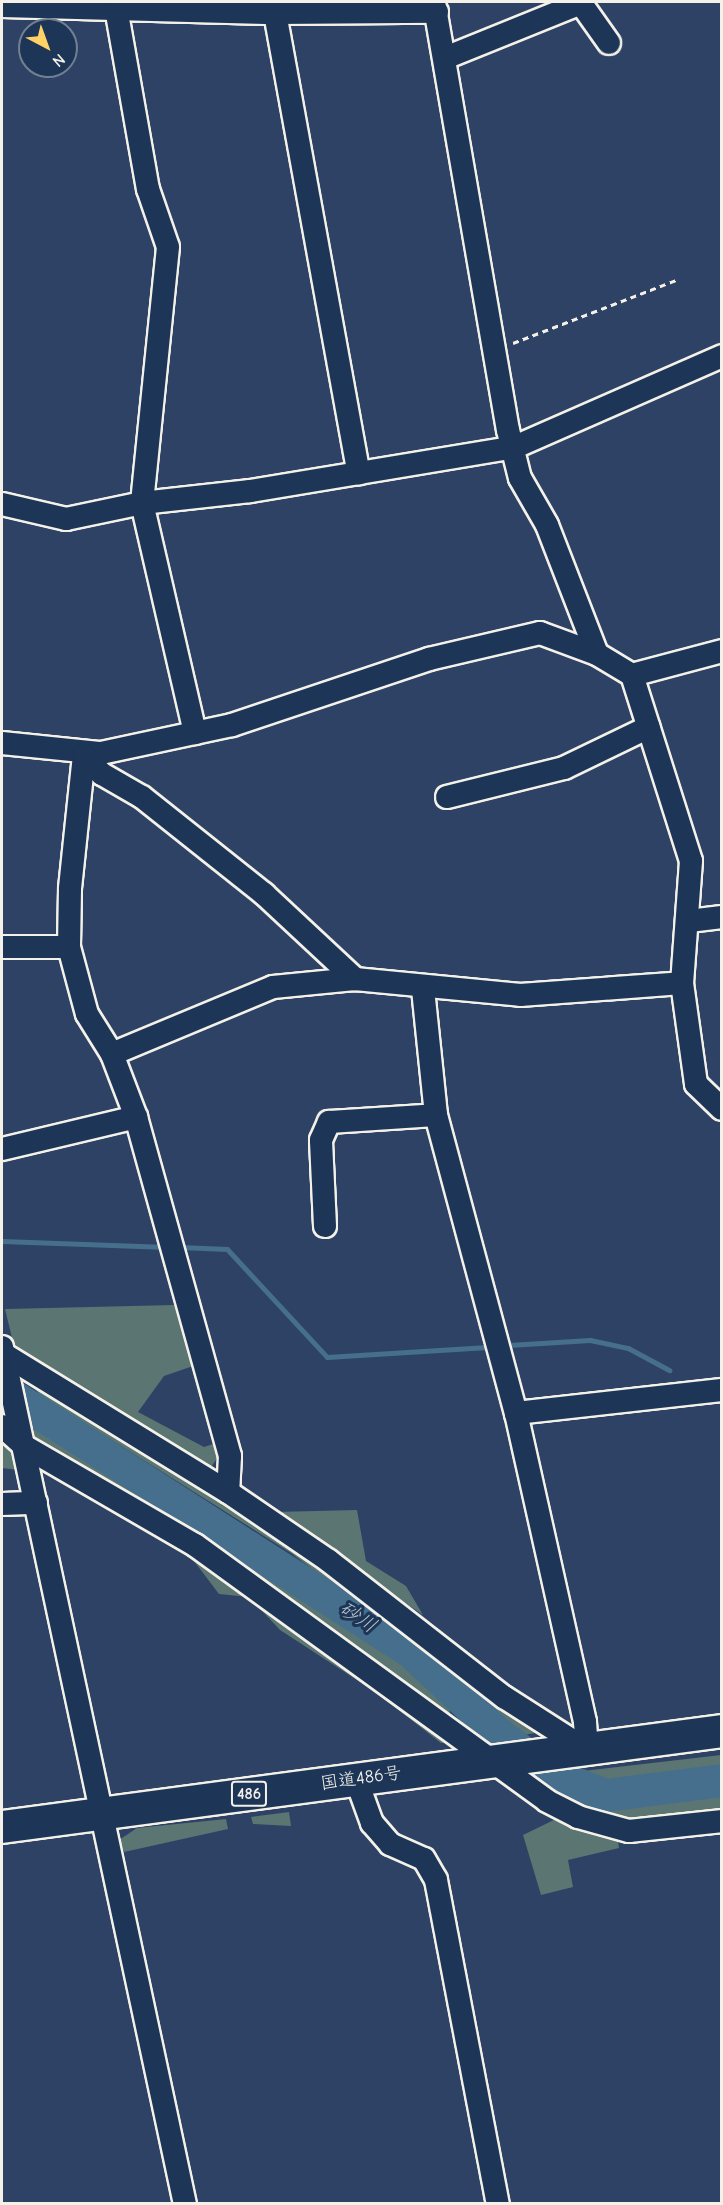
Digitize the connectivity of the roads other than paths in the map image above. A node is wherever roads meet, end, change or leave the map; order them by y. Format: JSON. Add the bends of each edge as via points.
{"nodes":[{"id":1,"x":580,"y":2,"type":"edge"},
{"id":2,"x":2,"y":6,"type":"edge"},
{"id":3,"x":435,"y":7,"type":"edge"},
{"id":4,"x":116,"y":8,"type":"junction"},
{"id":5,"x":275,"y":13,"type":"junction"},
{"id":6,"x":609,"y":43,"type":"dead end"},
{"id":7,"x":445,"y":58,"type":"junction"},
{"id":8,"x":722,"y":356,"type":"edge"},
{"id":9,"x":514,"y":447,"type":"junction"},
{"id":10,"x":359,"y":473,"type":"junction"},
{"id":11,"x":142,"y":503,"type":"junction"},
{"id":12,"x":2,"y":504,"type":"edge"},
{"id":13,"x":722,"y":651,"type":"edge"},
{"id":14,"x":597,"y":654,"type":"junction"},
{"id":15,"x":632,"y":675,"type":"junction"},
{"id":16,"x":649,"y":727,"type":"junction"},
{"id":17,"x":195,"y":733,"type":"junction"},
{"id":18,"x":2,"y":743,"type":"edge"},
{"id":19,"x":84,"y":755,"type":"junction"},
{"id":20,"x":447,"y":797,"type":"dead end"},
{"id":21,"x":722,"y":918,"type":"edge"},
{"id":22,"x":689,"y":921,"type":"junction"},
{"id":23,"x":2,"y":947,"type":"edge"},
{"id":24,"x":69,"y":947,"type":"junction"},
{"id":25,"x":355,"y":980,"type":"junction"},
{"id":26,"x":682,"y":983,"type":"junction"},
{"id":27,"x":423,"y":989,"type":"junction"},
{"id":28,"x":112,"y":1054,"type":"junction"},
{"id":29,"x":722,"y":1109,"type":"edge"},
{"id":30,"x":436,"y":1115,"type":"junction"},
{"id":31,"x":136,"y":1117,"type":"junction"},
{"id":32,"x":2,"y":1149,"type":"edge"},
{"id":33,"x":325,"y":1226,"type":"dead end"},
{"id":34,"x":2,"y":1352,"type":"edge"},
{"id":35,"x":722,"y":1390,"type":"edge"},
{"id":36,"x":516,"y":1413,"type":"junction"},
{"id":37,"x":2,"y":1426,"type":"edge"},
{"id":38,"x":24,"y":1446,"type":"junction"},
{"id":39,"x":228,"y":1492,"type":"junction"},
{"id":40,"x":36,"y":1503,"type":"junction"},
{"id":41,"x":2,"y":1504,"type":"edge"},
{"id":42,"x":722,"y":1731,"type":"edge"},
{"id":43,"x":576,"y":1751,"type":"junction"},
{"id":44,"x":497,"y":1761,"type":"junction"},
{"id":45,"x":356,"y":1779,"type":"junction"},
{"id":46,"x":100,"y":1813,"type":"junction"},
{"id":47,"x":722,"y":1821,"type":"edge"},
{"id":48,"x":2,"y":1827,"type":"edge"},
{"id":49,"x":185,"y":2204,"type":"edge"},
{"id":50,"x":498,"y":2204,"type":"edge"}],
"edges":[{"from":1,"to":6,"type":"street"},
{"from":1,"to":7,"type":"street"},
{"from":2,"to":4,"type":"street"},
{"from":3,"to":5,"type":"street"},
{"from":3,"to":7,"type":"street"},
{"from":4,"to":5,"type":"street"},
{"from":4,"to":11,"type":"street","via":[[148,189],[168,247]]},
{"from":5,"to":10,"type":"street"},
{"from":7,"to":9,"type":"street"},
{"from":8,"to":9,"type":"street"},
{"from":9,"to":10,"type":"street"},
{"from":9,"to":14,"type":"street","via":[[520,478],[547,525]]},
{"from":10,"to":11,"type":"street"},
{"from":11,"to":12,"type":"street","via":[[66,519]]},
{"from":11,"to":17,"type":"street"},
{"from":13,"to":15,"type":"street"},
{"from":14,"to":15,"type":"street"},
{"from":14,"to":17,"type":"street","via":[[540,633],[429,659]]},
{"from":15,"to":16,"type":"street"},
{"from":16,"to":20,"type":"street","via":[[564,768]]},
{"from":16,"to":22,"type":"street","via":[[692,861]]},
{"from":17,"to":19,"type":"street"},
{"from":18,"to":19,"type":"street"},
{"from":19,"to":24,"type":"street","via":[[70,890]]},
{"from":19,"to":25,"type":"street","via":[[102,774],[142,797],[264,894]]},
{"from":21,"to":22,"type":"street"},
{"from":22,"to":26,"type":"street"},
{"from":23,"to":24,"type":"street"},
{"from":24,"to":28,"type":"street","via":[[87,1014]]},
{"from":25,"to":27,"type":"street"},
{"from":25,"to":28,"type":"street","via":[[273,987]]},
{"from":26,"to":27,"type":"street","via":[[520,995]]},
{"from":26,"to":29,"type":"street","via":[[696,1084]]},
{"from":27,"to":30,"type":"street"},
{"from":28,"to":31,"type":"street"},
{"from":30,"to":33,"type":"street","via":[[329,1122],[321,1140]]},
{"from":30,"to":36,"type":"street"},
{"from":31,"to":32,"type":"street"},
{"from":31,"to":39,"type":"street","via":[[230,1456]]},
{"from":34,"to":38,"type":"street"},
{"from":34,"to":39,"type":"street"},
{"from":35,"to":36,"type":"street"},
{"from":36,"to":43,"type":"street","via":[[585,1722]]},
{"from":37,"to":38,"type":"street"},
{"from":38,"to":40,"type":"street"},
{"from":38,"to":44,"type":"street","via":[[195,1545]]},
{"from":39,"to":43,"type":"street","via":[[329,1561]]},
{"from":40,"to":41,"type":"street"},
{"from":40,"to":46,"type":"street"},
{"from":42,"to":43,"type":"highway","name":"国道486号","number":"486"},
{"from":43,"to":44,"type":"highway","name":"国道486号","number":"486"},
{"from":44,"to":45,"type":"highway","name":"国道486号","number":"486"},
{"from":44,"to":47,"type":"street","via":[[547,1801],[578,1817],[628,1830]]},
{"from":45,"to":46,"type":"highway","name":"国道486号","number":"486"},
{"from":45,"to":50,"type":"street","via":[[372,1823],[390,1844],[424,1859],[436,1880]]},
{"from":46,"to":48,"type":"highway","name":"国道486号","number":"486"},
{"from":46,"to":49,"type":"street"}]}
